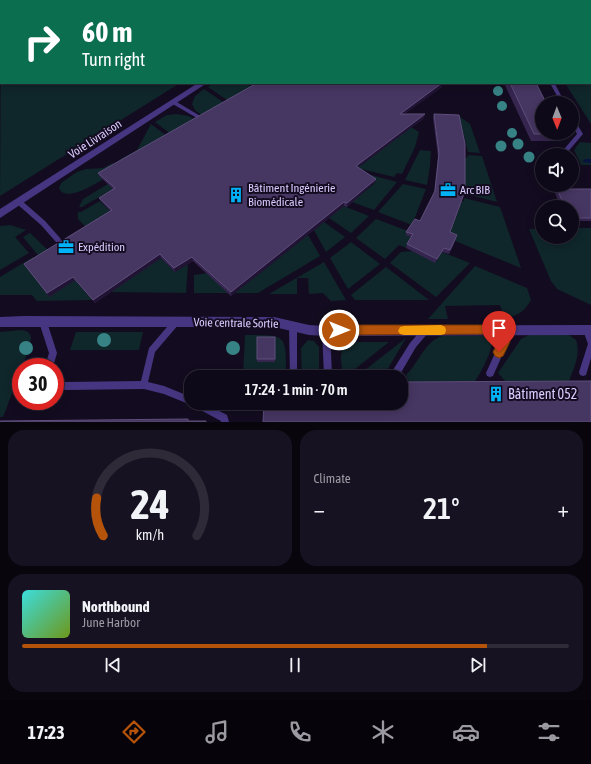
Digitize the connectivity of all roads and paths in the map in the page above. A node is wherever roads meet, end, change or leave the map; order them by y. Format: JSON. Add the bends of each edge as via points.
{"nodes":[{"id":1,"x":201,"y":84,"type":"edge"},
{"id":2,"x":553,"y":85,"type":"dead end"},
{"id":3,"x":559,"y":96,"type":"edge"},
{"id":4,"x":173,"y":102,"type":"junction"},
{"id":5,"x":199,"y":117,"type":"edge"},
{"id":6,"x":576,"y":140,"type":"edge"},
{"id":7,"x":567,"y":148,"type":"edge"},
{"id":8,"x":19,"y":202,"type":"junction"},
{"id":9,"x":0,"y":214,"type":"edge"},
{"id":10,"x":58,"y":240,"type":"dead end"},
{"id":11,"x":0,"y":322,"type":"edge"},
{"id":12,"x":43,"y":322,"type":"junction"},
{"id":13,"x":176,"y":322,"type":"junction"},
{"id":14,"x":293,"y":326,"type":"junction"},
{"id":15,"x":326,"y":330,"type":"junction"},
{"id":16,"x":500,"y":330,"type":"junction"},
{"id":17,"x":589,"y":330,"type":"edge"},
{"id":18,"x":426,"y":331,"type":"junction"},
{"id":19,"x":591,"y":344,"type":"edge"},
{"id":20,"x":52,"y":358,"type":"edge"},
{"id":21,"x":294,"y":370,"type":"edge"},
{"id":22,"x":328,"y":370,"type":"edge"},
{"id":23,"x":398,"y":370,"type":"edge"},
{"id":24,"x":583,"y":372,"type":"dead end"},
{"id":25,"x":490,"y":373,"type":"dead end"},
{"id":26,"x":144,"y":385,"type":"junction"},
{"id":27,"x":64,"y":386,"type":"edge"},
{"id":28,"x":184,"y":398,"type":"edge"},
{"id":29,"x":209,"y":410,"type":"edge"},
{"id":30,"x":224,"y":422,"type":"edge"}],
"edges":[{"from":1,"to":4,"type":"street","name":"Voie Livraison"},
{"from":2,"to":3,"type":"lane"},
{"from":4,"to":5,"type":"lane"},
{"from":4,"to":8,"type":"street","name":"Voie Livraison"},
{"from":6,"to":7,"type":"lane"},
{"from":8,"to":9,"type":"street","name":"Voie Livraison"},
{"from":8,"to":10,"type":"lane"},
{"from":11,"to":12,"type":"street","name":"Voie centrale Sortie"},
{"from":12,"to":13,"type":"street","name":"Voie centrale Sortie"},
{"from":12,"to":20,"type":"lane","via":[[53,353]]},
{"from":13,"to":14,"type":"street","name":"Voie centrale Sortie","via":[[274,322]]},
{"from":13,"to":26,"type":"lane","via":[[152,350]]},
{"from":14,"to":15,"type":"street","name":"Voie centrale Sortie","via":[[309,330]]},
{"from":14,"to":21,"type":"lane"},
{"from":15,"to":18,"type":"street","name":"Voie centrale Sortie"},
{"from":15,"to":22,"type":"lane"},
{"from":16,"to":17,"type":"street","name":"Voie centrale Sortie"},
{"from":16,"to":18,"type":"street","name":"Voie centrale Sortie"},
{"from":16,"to":25,"type":"lane","via":[[504,342]]},
{"from":17,"to":19,"type":"lane"},
{"from":18,"to":23,"type":"lane","via":[[413,345]]},
{"from":19,"to":24,"type":"lane"},
{"from":26,"to":27,"type":"lane"},
{"from":26,"to":28,"type":"lane"},
{"from":29,"to":30,"type":"lane","via":[[224,418]]}]}
